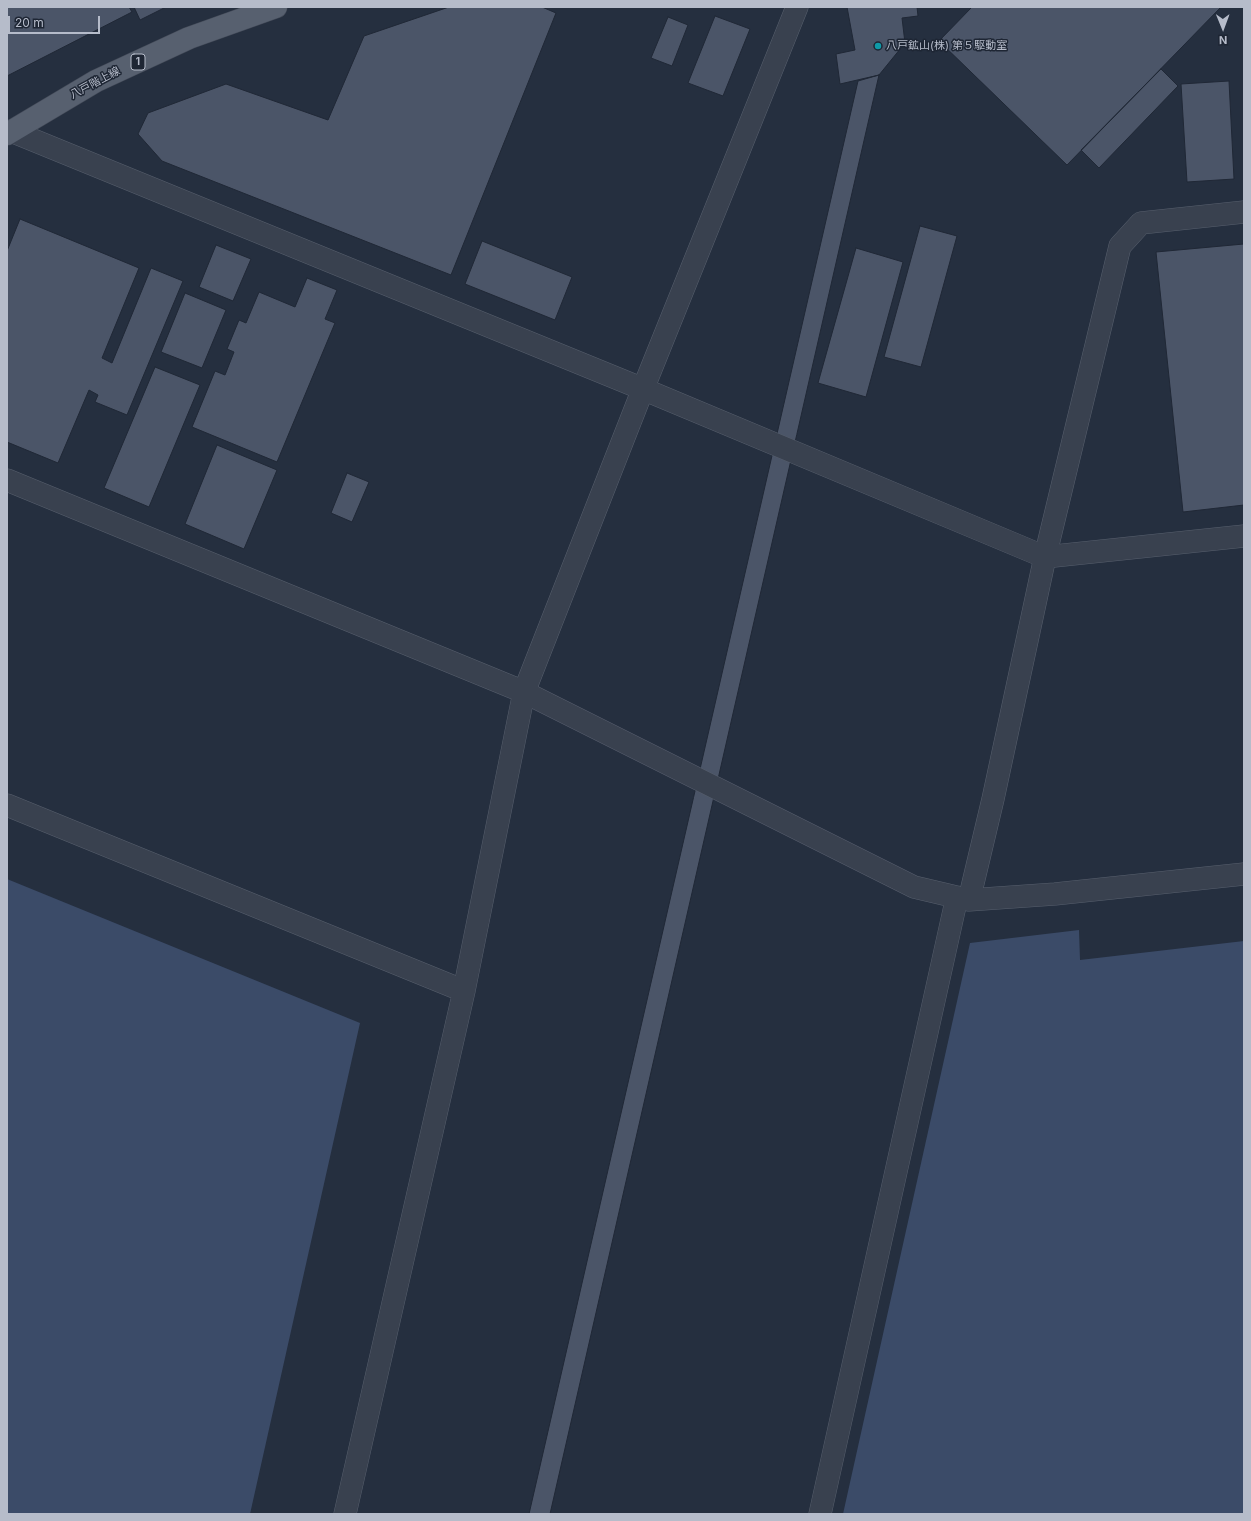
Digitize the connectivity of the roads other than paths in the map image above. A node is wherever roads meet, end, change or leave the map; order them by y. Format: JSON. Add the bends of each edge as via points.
{"nodes":[{"id":1,"x":276,"y":7,"type":"edge"},
{"id":2,"x":797,"y":7,"type":"edge"},
{"id":3,"x":9,"y":132,"type":"edge"},
{"id":4,"x":1244,"y":212,"type":"edge"},
{"id":5,"x":643,"y":389,"type":"junction"},
{"id":6,"x":7,"y":480,"type":"edge"},
{"id":7,"x":1244,"y":536,"type":"edge"},
{"id":8,"x":1046,"y":557,"type":"junction"},
{"id":9,"x":524,"y":692,"type":"junction"},
{"id":10,"x":7,"y":805,"type":"edge"},
{"id":11,"x":1244,"y":874,"type":"edge"},
{"id":12,"x":963,"y":898,"type":"junction"},
{"id":13,"x":464,"y":991,"type":"junction"},
{"id":14,"x":345,"y":1514,"type":"edge"},
{"id":15,"x":820,"y":1514,"type":"edge"}],
"edges":[{"from":1,"to":3,"type":"main road","name":"八戸階上線","number":"1","via":[[182,41],[96,81]]},
{"from":2,"to":5,"type":"street"},
{"from":3,"to":5,"type":"street"},
{"from":4,"to":8,"type":"street","via":[[1141,223],[1120,246]]},
{"from":5,"to":8,"type":"street"},
{"from":5,"to":9,"type":"street"},
{"from":6,"to":9,"type":"street"},
{"from":7,"to":8,"type":"street"},
{"from":8,"to":12,"type":"street","via":[[993,799]]},
{"from":9,"to":12,"type":"street","via":[[914,887]]},
{"from":9,"to":13,"type":"street"},
{"from":10,"to":13,"type":"street"},
{"from":11,"to":12,"type":"street","via":[[1055,894]]},
{"from":12,"to":15,"type":"street"},
{"from":13,"to":14,"type":"street"}]}
